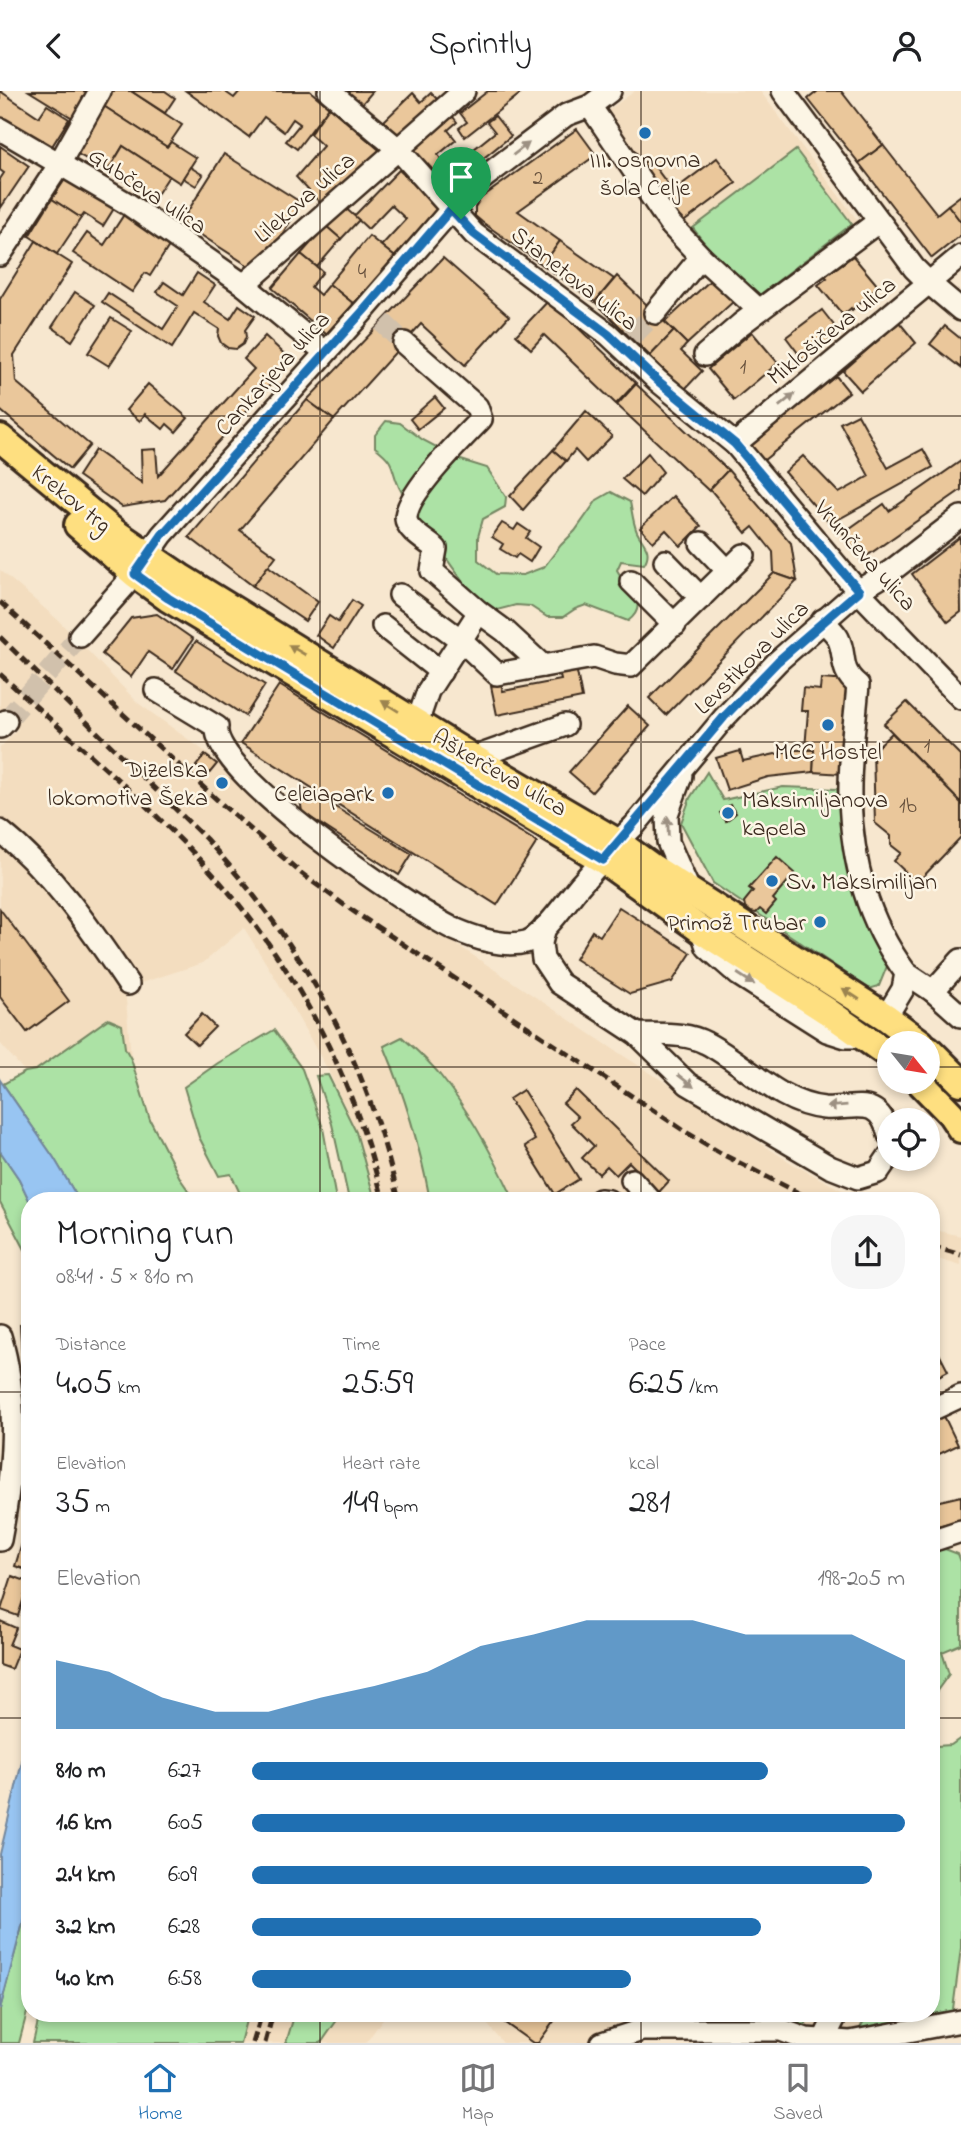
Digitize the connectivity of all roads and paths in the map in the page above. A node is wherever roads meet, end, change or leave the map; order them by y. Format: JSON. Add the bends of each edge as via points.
{"nodes":[{"id":1,"x":100,"y":91,"type":"edge"},
{"id":2,"x":329,"y":91,"type":"edge"},
{"id":3,"x":464,"y":91,"type":"edge"},
{"id":4,"x":610,"y":91,"type":"edge"},
{"id":5,"x":783,"y":91,"type":"edge"},
{"id":6,"x":590,"y":106,"type":"junction"},
{"id":7,"x":0,"y":129,"type":"edge"},
{"id":8,"x":398,"y":149,"type":"junction"},
{"id":9,"x":59,"y":162,"type":"junction"},
{"id":10,"x":451,"y":209,"type":"junction"},
{"id":11,"x":879,"y":221,"type":"junction"},
{"id":12,"x":7,"y":229,"type":"edge"},
{"id":13,"x":0,"y":255,"type":"edge"},
{"id":14,"x":961,"y":256,"type":"edge"},
{"id":15,"x":701,"y":257,"type":"junction"},
{"id":16,"x":929,"y":283,"type":"junction"},
{"id":17,"x":244,"y":285,"type":"junction"},
{"id":18,"x":759,"y":310,"type":"junction"},
{"id":19,"x":961,"y":310,"type":"edge"},
{"id":20,"x":655,"y":313,"type":"tunnel mouth"},
{"id":21,"x":404,"y":343,"type":"tunnel mouth"},
{"id":22,"x":325,"y":352,"type":"junction"},
{"id":23,"x":705,"y":355,"type":"dead end"},
{"id":24,"x":0,"y":438,"type":"edge"},
{"id":25,"x":735,"y":444,"type":"junction"},
{"id":26,"x":0,"y":457,"type":"edge"},
{"id":27,"x":961,"y":517,"type":"edge"},
{"id":28,"x":701,"y":543,"type":"dead end"},
{"id":29,"x":744,"y":555,"type":"dead end"},
{"id":30,"x":664,"y":561,"type":"dead end"},
{"id":31,"x":141,"y":564,"type":"junction"},
{"id":32,"x":728,"y":571,"type":"junction"},
{"id":33,"x":631,"y":581,"type":"dead end"},
{"id":34,"x":859,"y":591,"type":"junction"},
{"id":35,"x":400,"y":595,"type":"dead end"},
{"id":36,"x":701,"y":598,"type":"junction"},
{"id":37,"x":479,"y":613,"type":"junction"},
{"id":38,"x":823,"y":620,"type":"junction"},
{"id":39,"x":383,"y":625,"type":"dead end"},
{"id":40,"x":675,"y":625,"type":"junction"},
{"id":41,"x":80,"y":636,"type":"tunnel mouth"},
{"id":42,"x":461,"y":640,"type":"junction"},
{"id":43,"x":543,"y":666,"type":"junction"},
{"id":44,"x":441,"y":671,"type":"junction"},
{"id":45,"x":156,"y":690,"type":"dead end"},
{"id":46,"x":961,"y":698,"type":"edge"},
{"id":47,"x":417,"y":723,"type":"junction"},
{"id":48,"x":565,"y":725,"type":"dead end"},
{"id":49,"x":473,"y":758,"type":"junction"},
{"id":50,"x":686,"y":761,"type":"junction"},
{"id":51,"x":0,"y":831,"type":"edge"},
{"id":52,"x":610,"y":851,"type":"junction"},
{"id":53,"x":689,"y":890,"type":"junction"},
{"id":54,"x":545,"y":927,"type":"junction"},
{"id":55,"x":961,"y":960,"type":"edge"},
{"id":56,"x":906,"y":973,"type":"junction"},
{"id":57,"x":128,"y":983,"type":"dead end"},
{"id":58,"x":933,"y":991,"type":"junction"},
{"id":59,"x":886,"y":1017,"type":"junction"},
{"id":60,"x":961,"y":1017,"type":"edge"},
{"id":61,"x":905,"y":1031,"type":"edge"},
{"id":62,"x":637,"y":1034,"type":"junction"},
{"id":63,"x":877,"y":1046,"type":"edge"},
{"id":64,"x":940,"y":1061,"type":"edge"},
{"id":65,"x":961,"y":1082,"type":"edge"},
{"id":66,"x":932,"y":1094,"type":"edge"},
{"id":67,"x":877,"y":1112,"type":"edge"},
{"id":68,"x":961,"y":1129,"type":"edge"},
{"id":69,"x":879,"y":1171,"type":"edge"},
{"id":70,"x":632,"y":1180,"type":"dead end"},
{"id":71,"x":643,"y":1192,"type":"edge"},
{"id":72,"x":0,"y":1336,"type":"edge"},
{"id":73,"x":961,"y":1395,"type":"edge"},
{"id":74,"x":940,"y":1406,"type":"edge"},
{"id":75,"x":961,"y":1531,"type":"edge"},
{"id":76,"x":940,"y":1538,"type":"edge"},
{"id":77,"x":0,"y":1540,"type":"edge"},
{"id":78,"x":961,"y":2021,"type":"edge"},
{"id":79,"x":771,"y":2022,"type":"edge"},
{"id":80,"x":831,"y":2022,"type":"edge"},
{"id":81,"x":781,"y":2030,"type":"junction"},
{"id":82,"x":817,"y":2041,"type":"edge"},
{"id":83,"x":850,"y":2042,"type":"edge"},
{"id":84,"x":602,"y":2043,"type":"edge"}],
"edges":[{"from":1,"to":9,"type":"street"},
{"from":2,"to":8,"type":"street","name":"Stanetova ulica"},
{"from":3,"to":8,"type":"street","name":"Lilekova ulica"},
{"from":4,"to":6,"type":"street","name":"Cankarjeva ulica"},
{"from":5,"to":11,"type":"street"},
{"from":10,"to":6,"type":"street","name":"Cankarjeva ulica","one_way":true,"via":[[470,188],[566,115]]},
{"from":6,"to":15,"type":"street","via":[[670,224]]},
{"from":7,"to":9,"type":"street","name":"Gubčeva ulica"},
{"from":8,"to":10,"type":"street","name":"Stanetova ulica"},
{"from":8,"to":17,"type":"street","name":"Lilekova ulica"},
{"from":9,"to":12,"type":"street"},
{"from":9,"to":17,"type":"street","name":"Gubčeva ulica"},
{"from":10,"to":22,"type":"street","name":"Cankarjeva ulica","via":[[373,316]]},
{"from":10,"to":25,"type":"street","name":"Stanetova ulica","via":[[474,234],[626,342],[658,381]]},
{"from":11,"to":16,"type":"street"},
{"from":11,"to":18,"type":"street"},
{"from":12,"to":13,"type":"street"},
{"from":14,"to":16,"type":"street","name":"Miklošičeva ulica"},
{"from":15,"to":18,"type":"street"},
{"from":15,"to":20,"type":"street"},
{"from":16,"to":19,"type":"street"},
{"from":25,"to":16,"type":"street","name":"Miklošičeva ulica","one_way":true},
{"from":17,"to":22,"type":"street","name":"Gubčeva ulica"},
{"from":18,"to":23,"type":"street"},
{"from":21,"to":37,"type":"street","via":[[477,407],[481,419],[416,492],[406,518],[409,527],[436,549],[432,571]]},
{"from":22,"to":31,"type":"street","name":"Cankarjeva ulica"},
{"from":24,"to":31,"type":"main road","name":"Krekov trg"},
{"from":25,"to":34,"type":"street","name":"Vrunčeva ulica"},
{"from":26,"to":31,"type":"main road","name":"Krekov trg"},
{"from":27,"to":34,"type":"street","name":"Levstikova ulica"},
{"from":28,"to":32,"type":"street"},
{"from":29,"to":32,"type":"street"},
{"from":30,"to":36,"type":"street"},
{"from":31,"to":41,"type":"street","name":"Cankarjeva ulica"},
{"from":47,"to":31,"type":"main road","name":"Aškerčeva ulica","one_way":true},
{"from":31,"to":52,"type":"main road","name":"Aškerčeva ulica","via":[[168,598]]},
{"from":32,"to":36,"type":"street"},
{"from":33,"to":40,"type":"street"},
{"from":34,"to":38,"type":"street","name":"Levstikova ulica"},
{"from":34,"to":46,"type":"street","name":"Vrunčeva ulica"},
{"from":35,"to":42,"type":"street"},
{"from":36,"to":40,"type":"street"},
{"from":37,"to":42,"type":"street"},
{"from":37,"to":43,"type":"street"},
{"from":38,"to":50,"type":"street","name":"Levstikova ulica","via":[[778,661]]},
{"from":38,"to":56,"type":"street","via":[[838,639],[842,664],[858,685],[850,797],[861,885],[892,954]]},
{"from":39,"to":44,"type":"street"},
{"from":40,"to":43,"type":"street","via":[[631,666],[594,657]]},
{"from":42,"to":43,"type":"street","via":[[497,674]]},
{"from":42,"to":44,"type":"street"},
{"from":44,"to":47,"type":"street"},
{"from":45,"to":54,"type":"street","via":[[218,727],[216,733],[237,767],[269,798],[307,831],[410,904],[453,928],[494,942],[529,941]]},
{"from":47,"to":49,"type":"main road","name":"Aškerčeva ulica"},
{"from":48,"to":49,"type":"street"},
{"from":49,"to":52,"type":"main road","name":"Aškerčeva ulica"},
{"from":50,"to":52,"type":"street","name":"Levstikova ulica"},
{"from":53,"to":50,"type":"street","one_way":true,"via":[[668,842],[667,814]]},
{"from":51,"to":57,"type":"street","via":[[25,851],[76,908]]},
{"from":52,"to":53,"type":"main road","name":"Aškerčeva ulica"},
{"from":52,"to":54,"type":"street","name":"Levstikova ulica"},
{"from":52,"to":63,"type":"main road","name":"Aškerčeva ulica","one_way":true,"via":[[701,930]]},
{"from":59,"to":53,"type":"main road","name":"Aškerčeva ulica","one_way":true},
{"from":54,"to":62,"type":"street","via":[[543,959],[559,983]]},
{"from":55,"to":58,"type":"street"},
{"from":56,"to":58,"type":"street"},
{"from":56,"to":59,"type":"street","via":[[903,989]]},
{"from":58,"to":60,"type":"street"},
{"from":59,"to":61,"type":"main road","name":"Aškerčeva ulica"},
{"from":67,"to":62,"type":"street","one_way":true,"via":[[853,1105],[824,1108],[791,1099],[705,1042],[682,1035]]},
{"from":62,"to":69,"type":"street","one_way":true,"via":[[688,1084],[830,1167],[858,1178]]},
{"from":64,"to":65,"type":"main road"},
{"from":66,"to":68,"type":"main road"},
{"from":70,"to":71,"type":"street"},
{"from":72,"to":77,"type":"street","via":[[11,1394],[13,1445]]},
{"from":73,"to":74,"type":"street"},
{"from":75,"to":76,"type":"street"},
{"from":78,"to":83,"type":"street"},
{"from":79,"to":81,"type":"street"},
{"from":80,"to":82,"type":"street"},
{"from":81,"to":82,"type":"street"},
{"from":81,"to":84,"type":"street","via":[[642,2031]]},
{"from":82,"to":83,"type":"street"}]}
